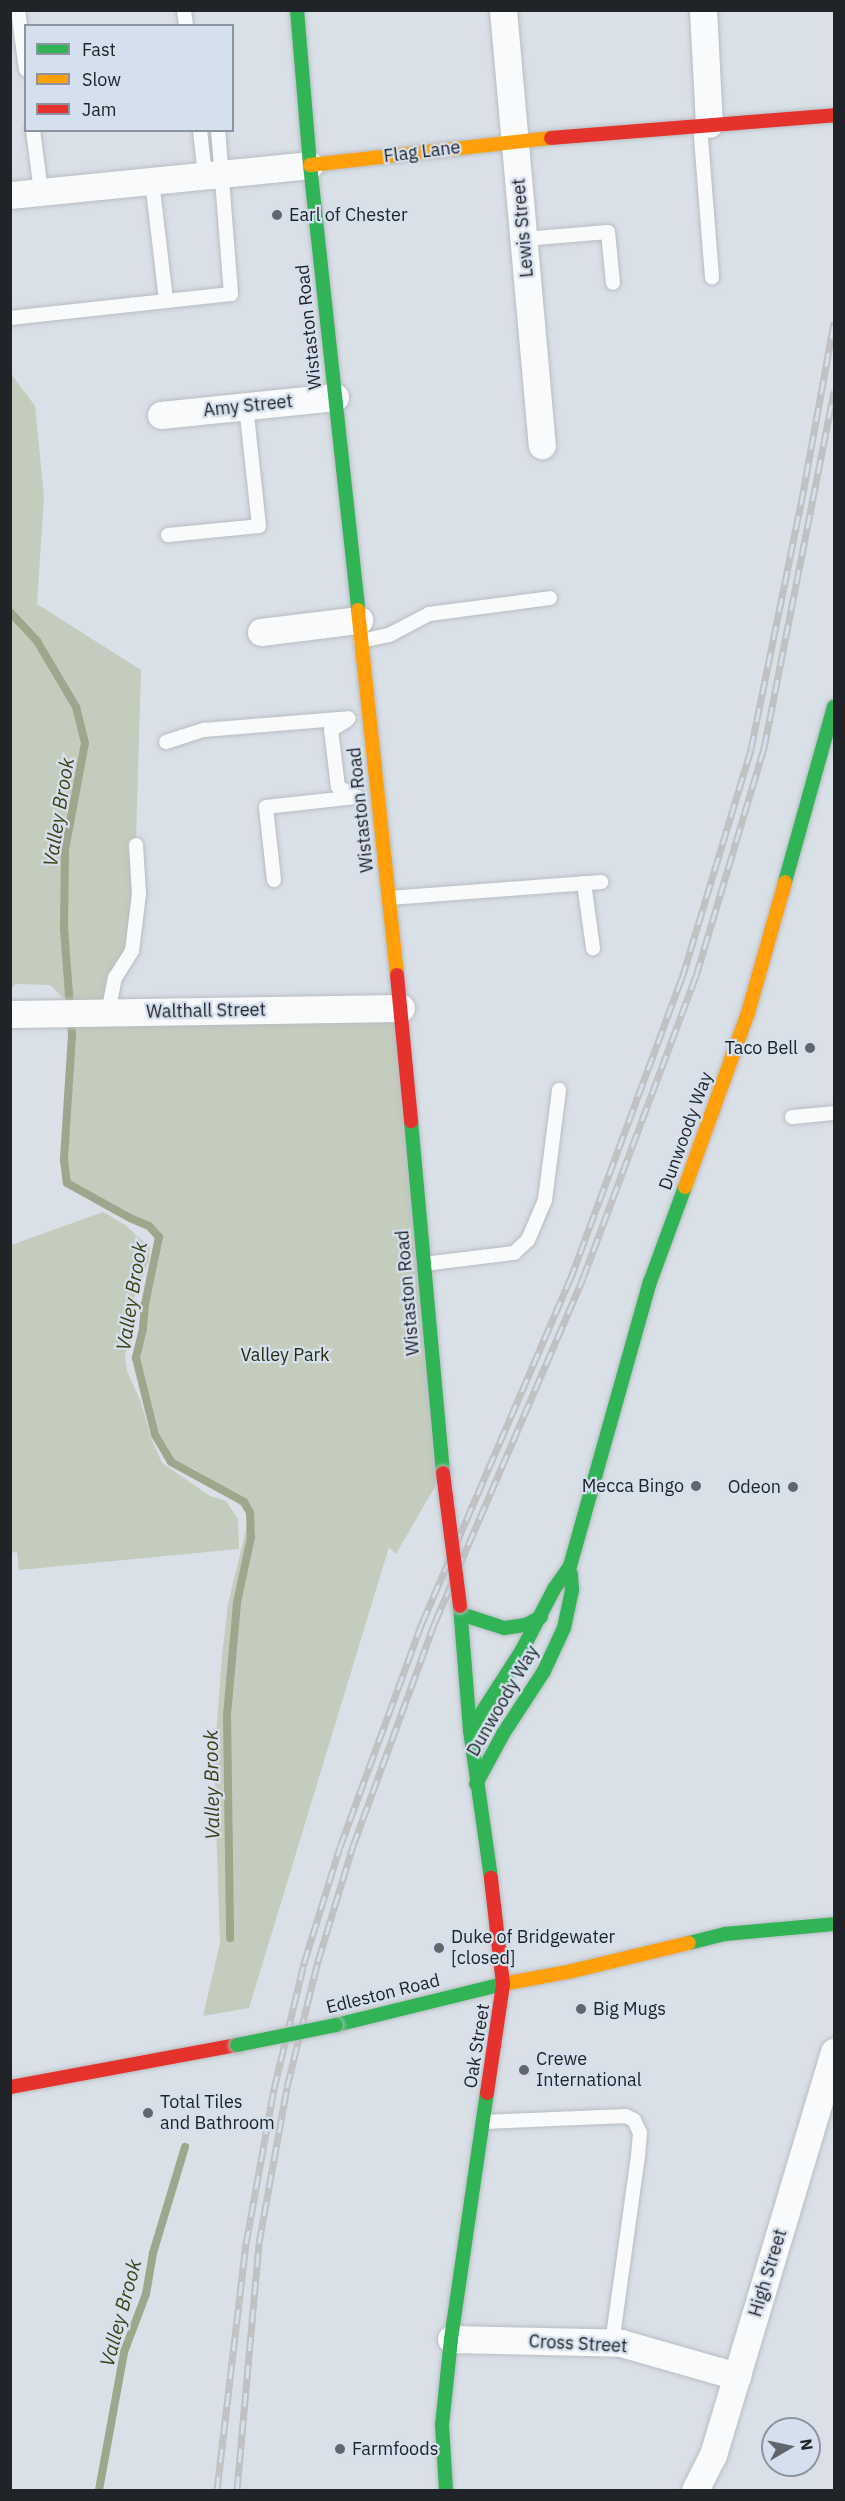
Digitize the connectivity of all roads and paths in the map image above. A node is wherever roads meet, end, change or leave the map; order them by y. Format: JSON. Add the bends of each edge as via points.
{"nodes":[{"id":1,"x":18,"y":10,"type":"edge"},
{"id":2,"x":297,"y":10,"type":"edge"},
{"id":3,"x":503,"y":10,"type":"edge"},
{"id":4,"x":704,"y":10,"type":"edge"},
{"id":5,"x":24,"y":54,"type":"edge"},
{"id":6,"x":828,"y":115,"type":"edge"},
{"id":7,"x":705,"y":125,"type":"junction"},
{"id":8,"x":33,"y":132,"type":"edge"},
{"id":9,"x":201,"y":132,"type":"edge"},
{"id":10,"x":218,"y":132,"type":"edge"},
{"id":11,"x":515,"y":141,"type":"junction"},
{"id":12,"x":310,"y":165,"type":"junction"},
{"id":13,"x":214,"y":174,"type":"junction"},
{"id":14,"x":152,"y":181,"type":"junction"},
{"id":15,"x":41,"y":192,"type":"junction"},
{"id":16,"x":10,"y":195,"type":"edge"},
{"id":17,"x":524,"y":239,"type":"junction"},
{"id":18,"x":712,"y":278,"type":"dead end"},
{"id":19,"x":613,"y":283,"type":"dead end"},
{"id":20,"x":166,"y":301,"type":"junction"},
{"id":21,"x":10,"y":318,"type":"edge"},
{"id":22,"x":335,"y":397,"type":"junction"},
{"id":23,"x":246,"y":406,"type":"junction"},
{"id":24,"x":161,"y":415,"type":"dead end"},
{"id":25,"x":542,"y":445,"type":"dead end"},
{"id":26,"x":168,"y":536,"type":"dead end"},
{"id":27,"x":550,"y":598,"type":"dead end"},
{"id":28,"x":360,"y":630,"type":"junction"},
{"id":29,"x":261,"y":632,"type":"dead end"},
{"id":30,"x":834,"y":707,"type":"edge"},
{"id":31,"x":369,"y":716,"type":"junction"},
{"id":32,"x":350,"y":718,"type":"junction"},
{"id":33,"x":166,"y":742,"type":"dead end"},
{"id":34,"x":378,"y":795,"type":"junction"},
{"id":35,"x":357,"y":797,"type":"junction"},
{"id":36,"x":136,"y":845,"type":"dead end"},
{"id":37,"x":274,"y":880,"type":"dead end"},
{"id":38,"x":601,"y":882,"type":"dead end"},
{"id":39,"x":584,"y":883,"type":"junction"},
{"id":40,"x":389,"y":898,"type":"junction"},
{"id":41,"x":593,"y":948,"type":"dead end"},
{"id":42,"x":401,"y":1008,"type":"junction"},
{"id":43,"x":96,"y":1013,"type":"junction"},
{"id":44,"x":10,"y":1014,"type":"edge"},
{"id":45,"x":559,"y":1090,"type":"dead end"},
{"id":46,"x":834,"y":1113,"type":"edge"},
{"id":47,"x":792,"y":1117,"type":"dead end"},
{"id":48,"x":424,"y":1264,"type":"junction"},
{"id":49,"x":570,"y":1566,"type":"junction"},
{"id":50,"x":460,"y":1610,"type":"junction"},
{"id":51,"x":541,"y":1617,"type":"junction"},
{"id":52,"x":470,"y":1731,"type":"junction"},
{"id":53,"x":476,"y":1784,"type":"junction"},
{"id":54,"x":834,"y":1924,"type":"edge"},
{"id":55,"x":503,"y":1984,"type":"junction"},
{"id":56,"x":834,"y":2052,"type":"edge"},
{"id":57,"x":12,"y":2081,"type":"edge"},
{"id":58,"x":483,"y":2122,"type":"junction"},
{"id":59,"x":450,"y":2339,"type":"junction"},
{"id":60,"x":612,"y":2343,"type":"junction"},
{"id":61,"x":737,"y":2376,"type":"junction"},
{"id":62,"x":446,"y":2490,"type":"edge"},
{"id":63,"x":695,"y":2490,"type":"edge"}],
"edges":[{"from":1,"to":5,"type":"lane"},
{"from":2,"to":12,"type":"street","name":"Wistaston Road"},
{"from":3,"to":11,"type":"street","name":"Lewis Street"},
{"from":4,"to":7,"type":"street"},
{"from":6,"to":7,"type":"street","name":"Flag Lane"},
{"from":7,"to":11,"type":"street","name":"Flag Lane"},
{"from":7,"to":18,"type":"lane"},
{"from":8,"to":15,"type":"lane"},
{"from":9,"to":13,"type":"lane"},
{"from":10,"to":13,"type":"lane"},
{"from":11,"to":12,"type":"street","name":"Flag Lane"},
{"from":11,"to":17,"type":"street","name":"Lewis Street"},
{"from":12,"to":13,"type":"street","name":"Flag Lane"},
{"from":12,"to":22,"type":"street","name":"Wistaston Road"},
{"from":13,"to":14,"type":"street","name":"Flag Lane"},
{"from":13,"to":20,"type":"lane","via":[[231,294]]},
{"from":14,"to":15,"type":"street","name":"Flag Lane"},
{"from":14,"to":20,"type":"lane"},
{"from":15,"to":16,"type":"street","name":"Flag Lane"},
{"from":17,"to":19,"type":"lane","via":[[608,231]]},
{"from":17,"to":25,"type":"street","name":"Lewis Street"},
{"from":20,"to":21,"type":"lane"},
{"from":22,"to":23,"type":"street","name":"Amy Street"},
{"from":22,"to":28,"type":"street","name":"Wistaston Road"},
{"from":23,"to":24,"type":"street","name":"Amy Street"},
{"from":23,"to":26,"type":"lane","via":[[259,526]]},
{"from":27,"to":28,"type":"lane","via":[[429,614],[389,635]]},
{"from":28,"to":29,"type":"street"},
{"from":28,"to":31,"type":"street","name":"Wistaston Road"},
{"from":30,"to":49,"type":"street","name":"Dunwoody Way","via":[[748,1013],[650,1282]]},
{"from":31,"to":32,"type":"lane"},
{"from":31,"to":34,"type":"street","name":"Wistaston Road"},
{"from":32,"to":33,"type":"lane","via":[[204,730]]},
{"from":32,"to":35,"type":"lane","via":[[331,730],[338,787]]},
{"from":34,"to":35,"type":"lane"},
{"from":34,"to":40,"type":"street","name":"Wistaston Road"},
{"from":35,"to":37,"type":"lane","via":[[266,807]]},
{"from":36,"to":43,"type":"lane","via":[[139,894],[132,951]]},
{"from":38,"to":39,"type":"lane"},
{"from":39,"to":40,"type":"lane"},
{"from":39,"to":41,"type":"lane"},
{"from":40,"to":42,"type":"street","name":"Wistaston Road"},
{"from":42,"to":43,"type":"street","name":"Walthall Street"},
{"from":42,"to":48,"type":"street","name":"Wistaston Road"},
{"from":43,"to":44,"type":"street","name":"Walthall Street"},
{"from":45,"to":48,"type":"lane","via":[[545,1200],[528,1240],[514,1253]]},
{"from":46,"to":47,"type":"lane"},
{"from":48,"to":50,"type":"street","name":"Wistaston Road","bridge":true},
{"from":49,"to":51,"type":"street","name":"Dunwoody Way","via":[[554,1588]]},
{"from":49,"to":53,"type":"street","name":"Dunwoody Way","via":[[572,1590],[564,1628],[544,1671],[502,1734]]},
{"from":50,"to":51,"type":"street","via":[[482,1623],[504,1628],[526,1625]]},
{"from":50,"to":52,"type":"street","name":"Oak Street"},
{"from":51,"to":52,"type":"street","name":"Dunwoody Way"},
{"from":52,"to":53,"type":"street","name":"Oak Street"},
{"from":53,"to":55,"type":"street","name":"Oak Street"},
{"from":54,"to":55,"type":"street","name":"Edleston Road","via":[[725,1934]]},
{"from":55,"to":57,"type":"street","name":"Edleston Road","bridge":true,"via":[[237,2045]]},
{"from":55,"to":58,"type":"street","name":"Oak Street"},
{"from":56,"to":61,"type":"street","name":"High Street"},
{"from":58,"to":59,"type":"street","name":"Oak Street"},
{"from":58,"to":60,"type":"lane","via":[[626,2116],[634,2120],[640,2133],[638,2157]]},
{"from":59,"to":60,"type":"street","name":"Cross Street"},
{"from":59,"to":62,"type":"street","name":"Oak Street","via":[[442,2425]]},
{"from":60,"to":61,"type":"street","name":"Cross Street"},
{"from":61,"to":63,"type":"street","name":"High Street","via":[[712,2455]]}]}
